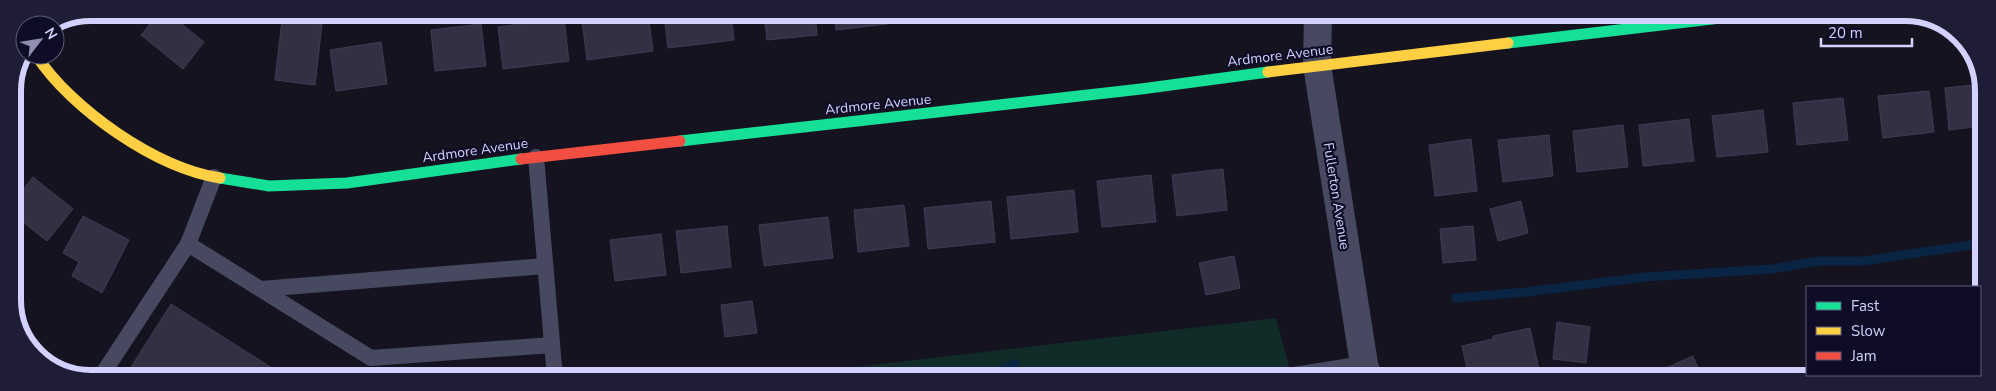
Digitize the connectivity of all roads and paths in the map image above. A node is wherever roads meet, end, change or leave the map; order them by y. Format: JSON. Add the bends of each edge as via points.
{"nodes":[{"id":1,"x":1318,"y":21,"type":"edge"},
{"id":2,"x":1695,"y":21,"type":"edge"},
{"id":3,"x":43,"y":65,"type":"edge"},
{"id":4,"x":1318,"y":65,"type":"junction"},
{"id":5,"x":536,"y":157,"type":"junction"},
{"id":6,"x":214,"y":177,"type":"junction"},
{"id":7,"x":188,"y":244,"type":"junction"},
{"id":8,"x":545,"y":266,"type":"junction"},
{"id":9,"x":261,"y":289,"type":"junction"},
{"id":10,"x":552,"y":345,"type":"junction"},
{"id":11,"x":105,"y":370,"type":"edge"},
{"id":12,"x":554,"y":370,"type":"edge"},
{"id":13,"x":1366,"y":370,"type":"edge"}],
"edges":[{"from":1,"to":4,"type":"street","name":"Fullerton Avenue"},
{"from":2,"to":4,"type":"street","name":"Ardmore Avenue"},
{"from":3,"to":6,"type":"street","name":"Ardmore Avenue","via":[[96,118],[124,138],[160,158]]},
{"from":4,"to":5,"type":"street","name":"Ardmore Avenue","via":[[1141,89]]},
{"from":4,"to":13,"type":"street","name":"Fullerton Avenue"},
{"from":5,"to":6,"type":"street","name":"Ardmore Avenue","via":[[348,183],[269,186]]},
{"from":5,"to":8,"type":"lane"},
{"from":6,"to":7,"type":"lane"},
{"from":7,"to":9,"type":"lane"},
{"from":7,"to":11,"type":"lane"},
{"from":8,"to":9,"type":"lane"},
{"from":8,"to":10,"type":"lane"},
{"from":9,"to":10,"type":"lane","via":[[371,358]]},
{"from":10,"to":12,"type":"lane"}]}
